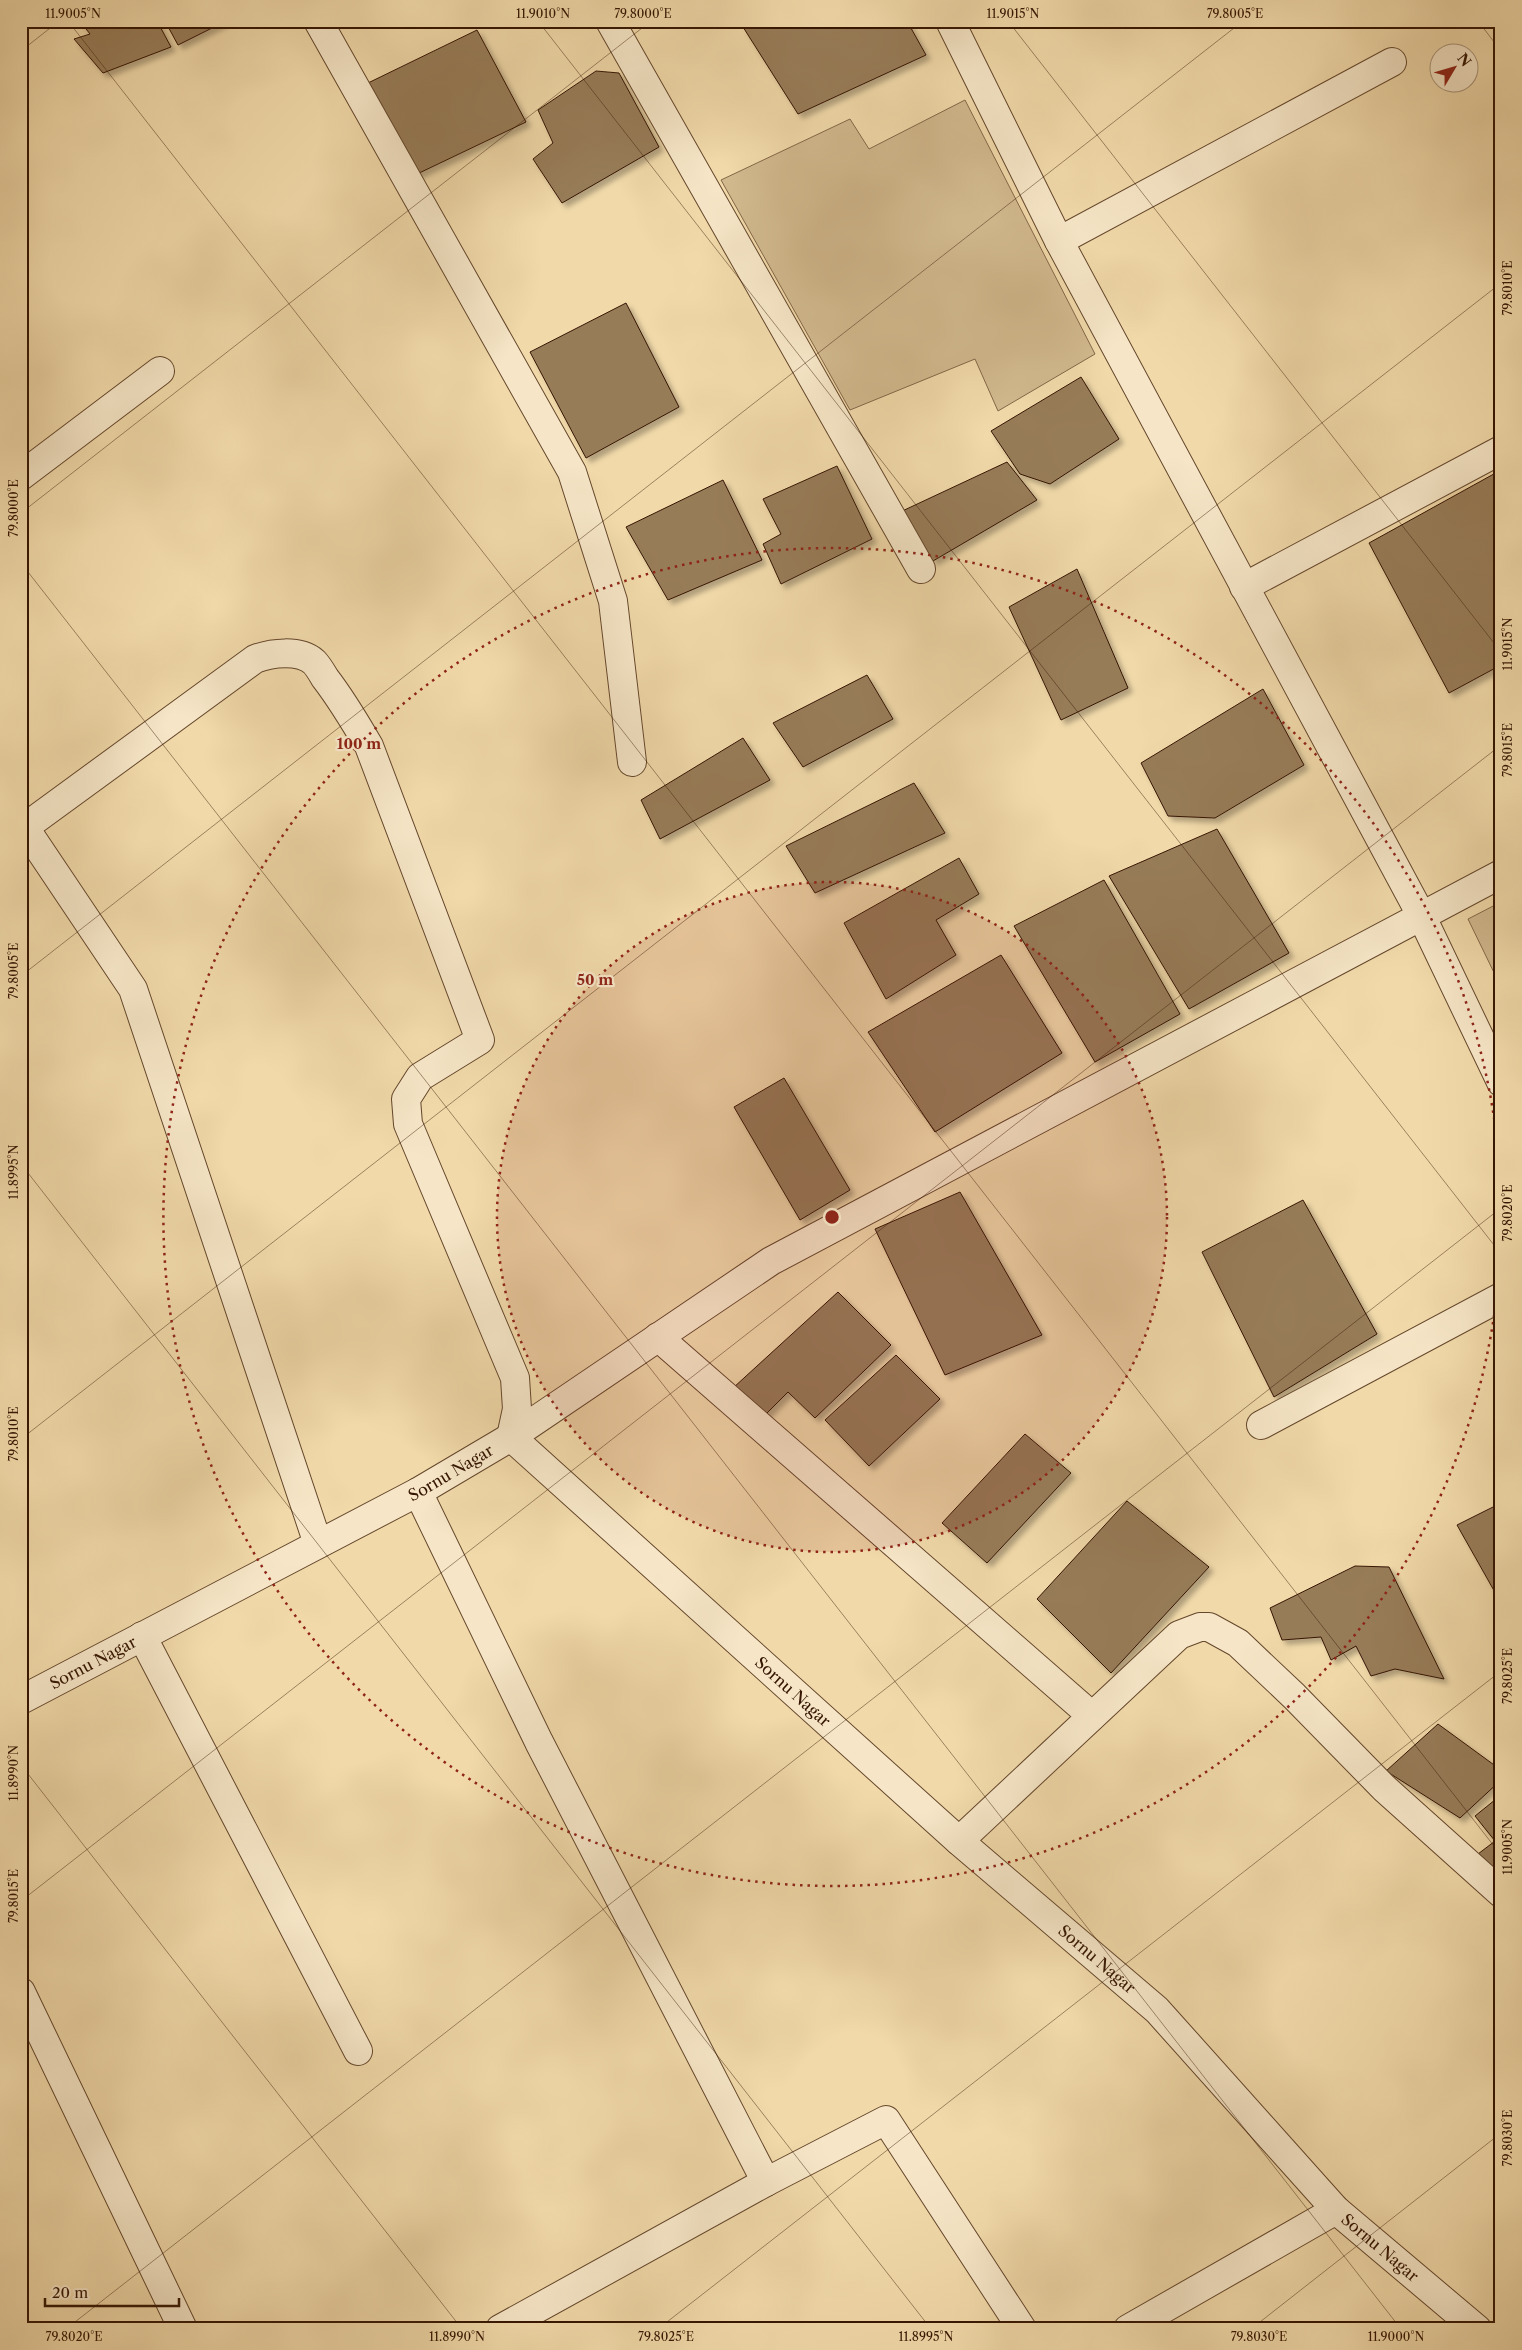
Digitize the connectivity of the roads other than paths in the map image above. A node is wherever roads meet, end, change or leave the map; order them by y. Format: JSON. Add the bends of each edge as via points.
{"nodes":[{"id":1,"x":318,"y":21,"type":"edge"},
{"id":2,"x":610,"y":21,"type":"edge"},
{"id":3,"x":950,"y":21,"type":"edge"},
{"id":4,"x":1392,"y":62,"type":"dead end"},
{"id":5,"x":1059,"y":241,"type":"junction"},
{"id":6,"x":160,"y":371,"type":"dead end"},
{"id":7,"x":1501,"y":450,"type":"edge"},
{"id":8,"x":21,"y":476,"type":"edge"},
{"id":9,"x":922,"y":569,"type":"dead end"},
{"id":10,"x":1244,"y":587,"type":"junction"},
{"id":11,"x":632,"y":762,"type":"dead end"},
{"id":12,"x":23,"y":827,"type":"edge"},
{"id":13,"x":1501,"y":874,"type":"edge"},
{"id":14,"x":1421,"y":915,"type":"junction"},
{"id":15,"x":1501,"y":1082,"type":"edge"},
{"id":16,"x":1501,"y":1297,"type":"edge"},
{"id":17,"x":658,"y":1337,"type":"junction"},
{"id":18,"x":1261,"y":1425,"type":"dead end"},
{"id":19,"x":511,"y":1437,"type":"junction"},
{"id":20,"x":418,"y":1492,"type":"junction"},
{"id":21,"x":318,"y":1544,"type":"junction"},
{"id":22,"x":142,"y":1636,"type":"junction"},
{"id":23,"x":21,"y":1700,"type":"edge"},
{"id":24,"x":1092,"y":1716,"type":"junction"},
{"id":25,"x":959,"y":1841,"type":"junction"},
{"id":26,"x":1501,"y":1893,"type":"edge"},
{"id":27,"x":21,"y":1992,"type":"edge"},
{"id":28,"x":358,"y":2051,"type":"dead end"},
{"id":29,"x":766,"y":2182,"type":"junction"},
{"id":30,"x":1336,"y":2210,"type":"junction"},
{"id":31,"x":183,"y":2329,"type":"edge"},
{"id":32,"x":500,"y":2329,"type":"edge"},
{"id":33,"x":1022,"y":2329,"type":"edge"},
{"id":34,"x":1128,"y":2329,"type":"edge"},
{"id":35,"x":1476,"y":2329,"type":"edge"}],
"edges":[{"from":1,"to":11,"type":"street","via":[[572,472],[613,601]]},
{"from":2,"to":9,"type":"street"},
{"from":3,"to":5,"type":"street"},
{"from":4,"to":5,"type":"street"},
{"from":5,"to":10,"type":"street"},
{"from":6,"to":8,"type":"street"},
{"from":7,"to":10,"type":"street"},
{"from":10,"to":14,"type":"street"},
{"from":12,"to":19,"type":"street","via":[[255,659],[267,654],[283,654],[314,661],[369,746],[480,1040],[420,1077],[406,1099],[408,1124],[514,1378],[517,1409]]},
{"from":12,"to":21,"type":"street","via":[[133,990]]},
{"from":13,"to":14,"type":"street"},
{"from":14,"to":15,"type":"street"},
{"from":14,"to":17,"type":"street","via":[[771,1261]]},
{"from":16,"to":18,"type":"street"},
{"from":17,"to":19,"type":"street"},
{"from":17,"to":24,"type":"street"},
{"from":19,"to":20,"type":"street","name":"Sornu Nagar"},
{"from":19,"to":25,"type":"street","name":"Sornu Nagar"},
{"from":20,"to":21,"type":"street","name":"Sornu Nagar"},
{"from":20,"to":29,"type":"street","via":[[539,1742]]},
{"from":21,"to":22,"type":"street","name":"Sornu Nagar"},
{"from":22,"to":23,"type":"street","name":"Sornu Nagar"},
{"from":22,"to":28,"type":"street"},
{"from":24,"to":25,"type":"street"},
{"from":24,"to":26,"type":"street","via":[[1179,1635],[1200,1627],[1218,1631],[1238,1643],[1384,1788]]},
{"from":25,"to":30,"type":"street","name":"Sornu Nagar","via":[[1157,2010]]},
{"from":27,"to":31,"type":"street"},
{"from":29,"to":32,"type":"street"},
{"from":29,"to":33,"type":"street","via":[[886,2120]]},
{"from":30,"to":34,"type":"street"},
{"from":30,"to":35,"type":"street","name":"Sornu Nagar"}]}
